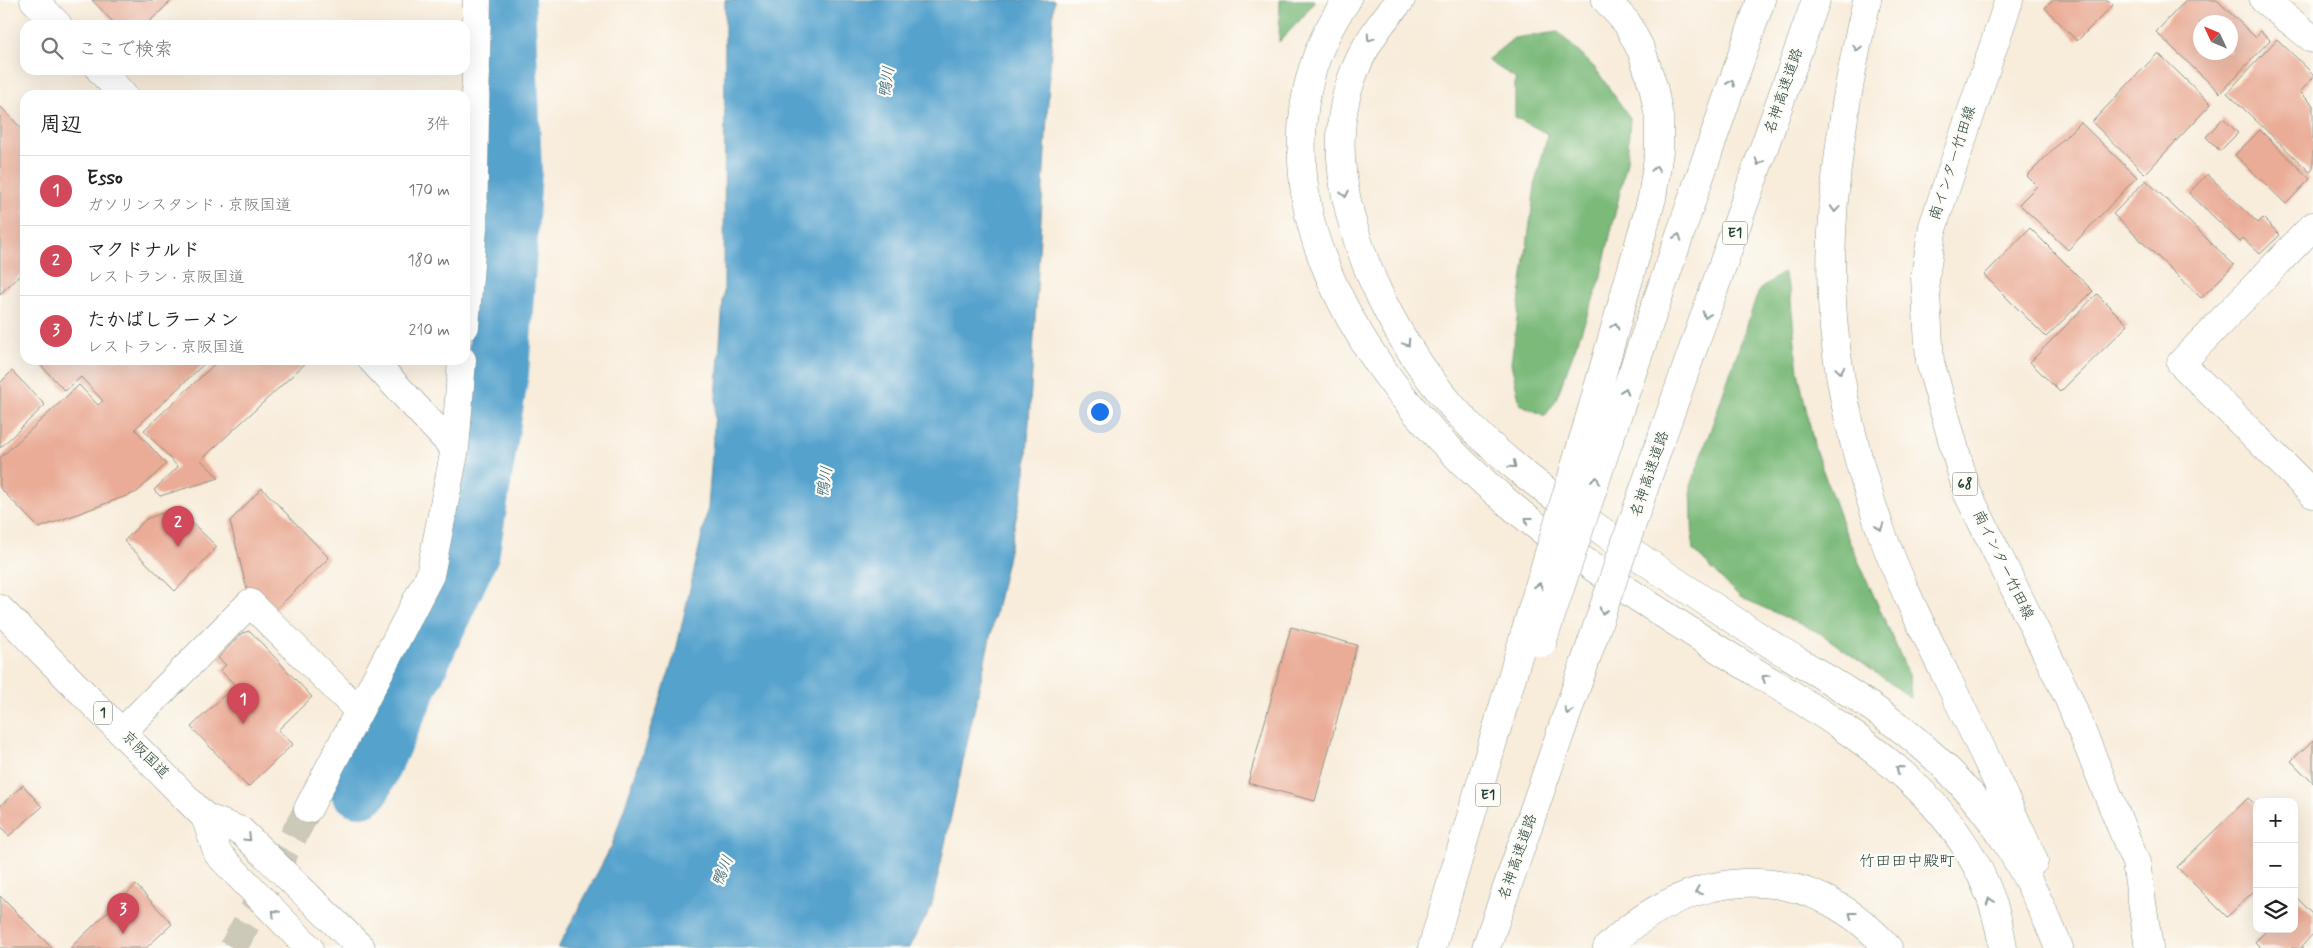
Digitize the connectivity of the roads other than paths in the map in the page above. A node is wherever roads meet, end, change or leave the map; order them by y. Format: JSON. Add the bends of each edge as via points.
{"nodes":[{"id":1,"x":34,"y":0,"type":"edge"},
{"id":2,"x":477,"y":0,"type":"edge"},
{"id":3,"x":1346,"y":0,"type":"edge"},
{"id":4,"x":1400,"y":0,"type":"edge"},
{"id":5,"x":1606,"y":0,"type":"edge"},
{"id":6,"x":1761,"y":0,"type":"edge"},
{"id":7,"x":1816,"y":0,"type":"edge"},
{"id":8,"x":1867,"y":0,"type":"edge"},
{"id":9,"x":2009,"y":0,"type":"edge"},
{"id":10,"x":2264,"y":0,"type":"edge"},
{"id":11,"x":53,"y":20,"type":"edge"},
{"id":12,"x":2313,"y":39,"type":"edge"},
{"id":13,"x":105,"y":75,"type":"edge"},
{"id":14,"x":118,"y":90,"type":"edge"},
{"id":15,"x":2313,"y":226,"type":"edge"},
{"id":16,"x":470,"y":265,"type":"edge"},
{"id":17,"x":377,"y":365,"type":"edge"},
{"id":18,"x":462,"y":365,"type":"edge"},
{"id":19,"x":1599,"y":430,"type":"junction"},
{"id":20,"x":455,"y":449,"type":"junction"},
{"id":21,"x":2313,"y":494,"type":"edge"},
{"id":22,"x":0,"y":609,"type":"edge"},
{"id":23,"x":359,"y":711,"type":"junction"},
{"id":24,"x":122,"y":732,"type":"junction"},
{"id":25,"x":308,"y":809,"type":"tunnel mouth"},
{"id":26,"x":205,"y":816,"type":"junction"},
{"id":27,"x":309,"y":948,"type":"edge"},
{"id":28,"x":360,"y":948,"type":"edge"},
{"id":29,"x":1433,"y":948,"type":"edge"},
{"id":30,"x":1486,"y":948,"type":"edge"},
{"id":31,"x":1607,"y":948,"type":"edge"},
{"id":32,"x":1888,"y":948,"type":"edge"},
{"id":33,"x":2003,"y":948,"type":"edge"},
{"id":34,"x":2061,"y":948,"type":"edge"},
{"id":35,"x":2149,"y":948,"type":"edge"}],
"edges":[{"from":1,"to":11,"type":"main road"},
{"from":2,"to":16,"type":"main road"},
{"from":33,"to":3,"type":"main road","one_way":true,"via":[[1978,869],[1960,837],[1935,804],[1906,775],[1826,716],[1651,606],[1530,522],[1490,490],[1426,426],[1365,344],[1338,296],[1320,254],[1308,214],[1302,172],[1300,134],[1306,92],[1316,56],[1334,17]]},
{"from":4,"to":34,"type":"main road","one_way":true,"via":[[1363,48],[1348,84],[1339,128],[1342,178],[1354,232],[1373,280],[1398,329],[1428,375],[1459,414],[1534,482],[1679,584],[1847,692],[1928,751],[1968,790],[2002,837],[2026,873]]},
{"from":19,"to":5,"type":"main road","one_way":true,"via":[[1652,198],[1659,151],[1659,117],[1642,52],[1627,23]]},
{"from":19,"to":6,"type":"main road","one_way":true},
{"from":7,"to":30,"type":"main road","name":"名神高速道路","number":"E1","one_way":true,"bridge":true},
{"from":8,"to":34,"type":"main road","one_way":true,"via":[[1847,98],[1831,258],[1834,328],[1844,398],[1859,465],[1882,533],[1912,607],[2035,862],[2052,905]]},
{"from":9,"to":35,"type":"main road","name":"南インター竹田線","number":"68","via":[[1932,226],[1925,277],[1930,362],[1967,492],[2068,695],[2136,863]]},
{"from":10,"to":12,"type":"main road"},
{"from":13,"to":14,"type":"main road"},
{"from":15,"to":21,"type":"main road","via":[[2181,363]]},
{"from":17,"to":20,"type":"main road"},
{"from":18,"to":20,"type":"main road"},
{"from":29,"to":19,"type":"main road","one_way":true,"bridge":true},
{"from":20,"to":23,"type":"main road","via":[[430,575]]},
{"from":22,"to":24,"type":"main road","name":"京阪国道","number":"1"},
{"from":23,"to":24,"type":"main road","via":[[250,603]]},
{"from":23,"to":25,"type":"main road"},
{"from":24,"to":26,"type":"main road","name":"京阪国道","number":"1"},
{"from":27,"to":26,"type":"main road","name":"京阪国道","number":"1","one_way":true,"via":[[218,854]]},
{"from":26,"to":28,"type":"main road","name":"京阪国道","number":"1","one_way":true,"via":[[241,831]]},
{"from":32,"to":31,"type":"main road","one_way":true,"via":[[1874,932],[1828,900],[1793,887],[1762,882],[1734,882],[1706,888],[1676,900],[1642,919]]}]}
